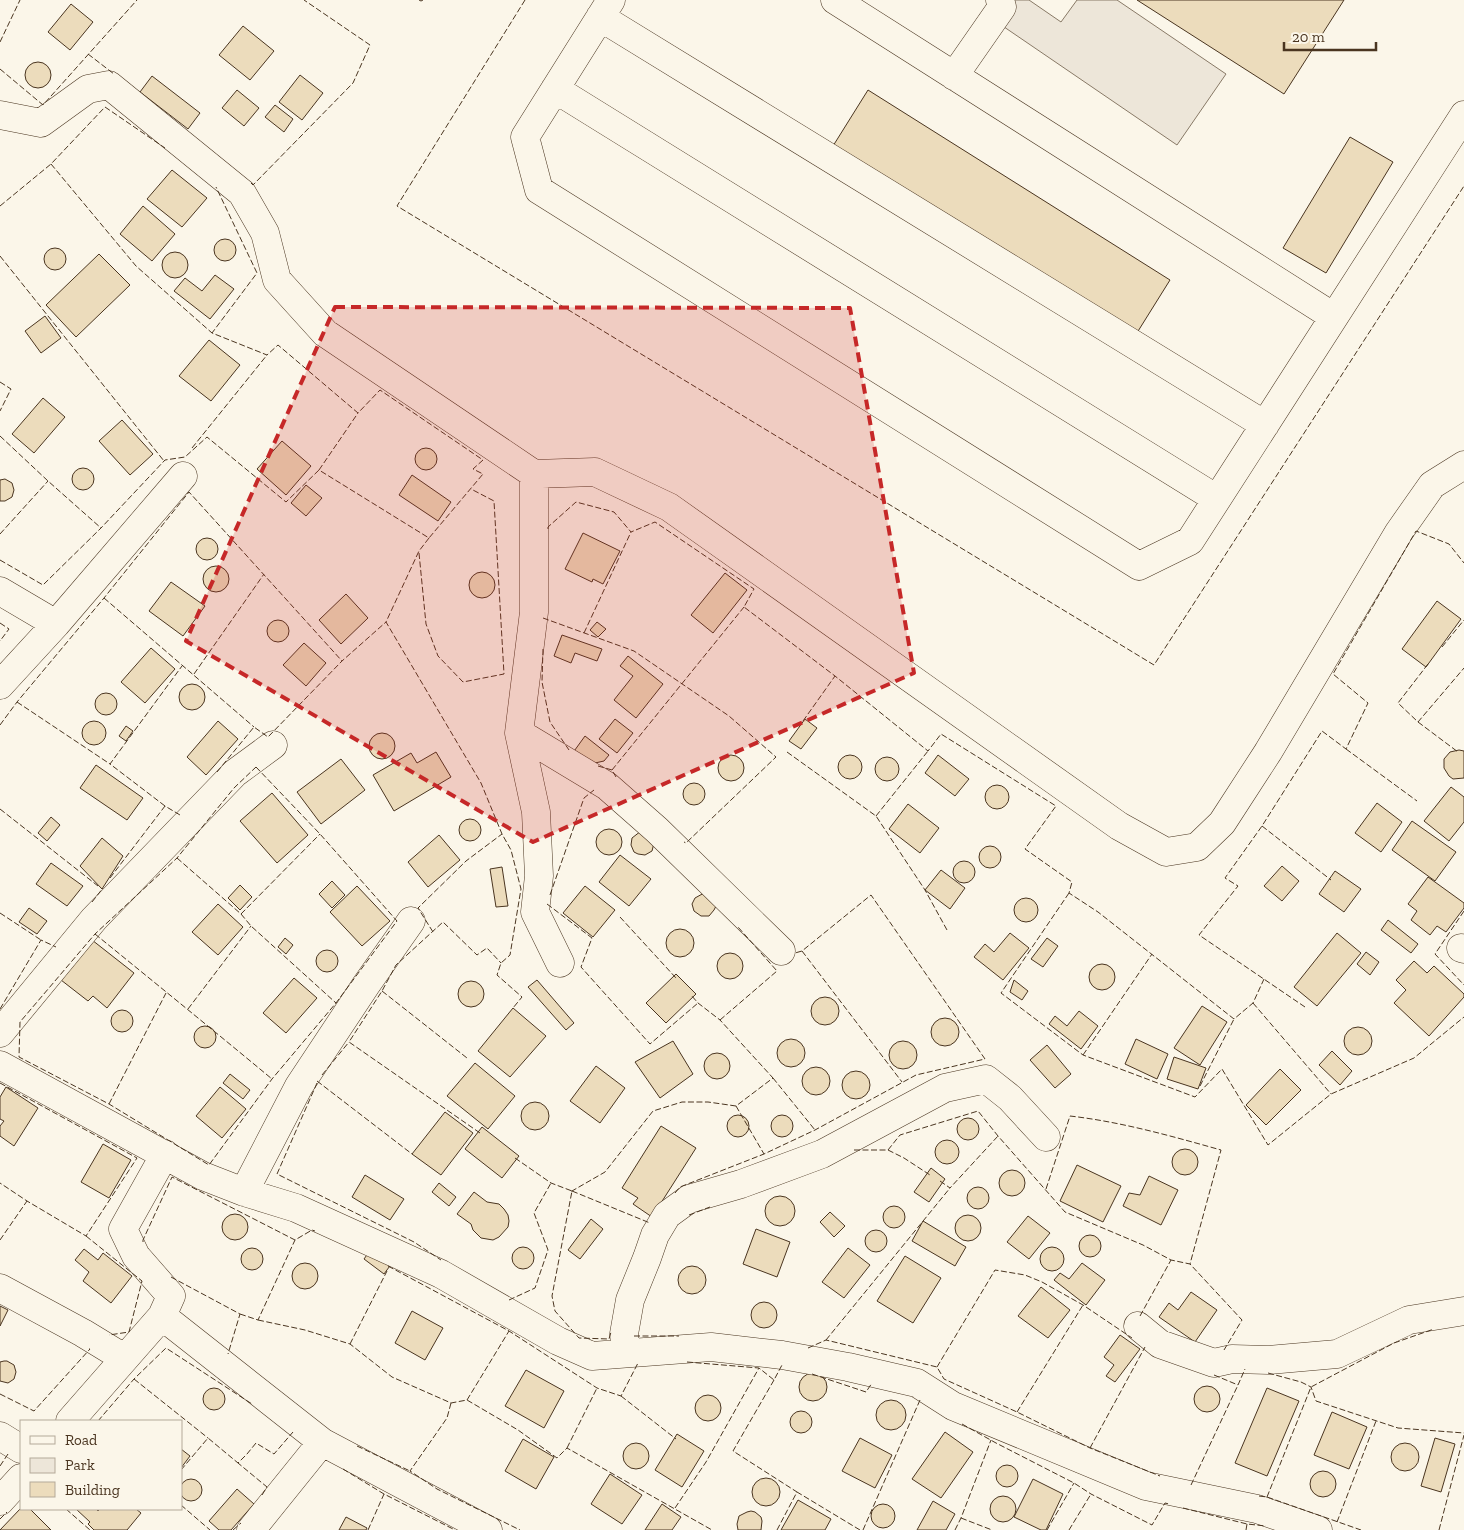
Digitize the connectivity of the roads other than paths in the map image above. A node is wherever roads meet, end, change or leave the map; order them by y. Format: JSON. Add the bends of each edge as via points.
{"nodes":[{"id":1,"x":836,"y":0,"type":"edge"},
{"id":2,"x":1000,"y":0,"type":"edge"},
{"id":3,"x":606,"y":9,"type":"edge"},
{"id":4,"x":954,"y":76,"type":"junction"},
{"id":5,"x":555,"y":90,"type":"junction"},
{"id":6,"x":0,"y":114,"type":"edge"},
{"id":7,"x":1464,"y":115,"type":"edge"},
{"id":8,"x":1334,"y":317,"type":"junction"},
{"id":9,"x":1265,"y":425,"type":"junction"},
{"id":10,"x":1464,"y":464,"type":"edge"},
{"id":11,"x":534,"y":474,"type":"junction"},
{"id":12,"x":183,"y":476,"type":"dead end"},
{"id":13,"x":1218,"y":499,"type":"junction"},
{"id":14,"x":0,"y":591,"type":"edge"},
{"id":15,"x":56,"y":624,"type":"junction"},
{"id":16,"x":0,"y":685,"type":"edge"},
{"id":17,"x":519,"y":733,"type":"junction"},
{"id":18,"x":274,"y":745,"type":"dead end"},
{"id":19,"x":411,"y":921,"type":"dead end"},
{"id":20,"x":781,"y":951,"type":"dead end"},
{"id":21,"x":560,"y":963,"type":"dead end"},
{"id":22,"x":0,"y":1033,"type":"edge"},
{"id":23,"x":0,"y":1065,"type":"edge"},
{"id":24,"x":1046,"y":1137,"type":"dead end"},
{"id":25,"x":165,"y":1154,"type":"junction"},
{"id":26,"x":244,"y":1192,"type":"junction"},
{"id":27,"x":0,"y":1288,"type":"edge"},
{"id":28,"x":1464,"y":1311,"type":"edge"},
{"id":29,"x":162,"y":1316,"type":"junction"},
{"id":30,"x":1138,"y":1326,"type":"dead end"},
{"id":31,"x":626,"y":1353,"type":"junction"},
{"id":32,"x":124,"y":1358,"type":"junction"},
{"id":33,"x":71,"y":1420,"type":"edge"},
{"id":34,"x":0,"y":1436,"type":"edge"},
{"id":35,"x":322,"y":1442,"type":"junction"},
{"id":36,"x":20,"y":1448,"type":"edge"},
{"id":37,"x":20,"y":1479,"type":"edge"},
{"id":38,"x":0,"y":1501,"type":"edge"},
{"id":39,"x":251,"y":1530,"type":"edge"},
{"id":40,"x":488,"y":1530,"type":"edge"},
{"id":41,"x":1318,"y":1530,"type":"edge"}],
"edges":[{"from":1,"to":4,"type":"street"},
{"from":2,"to":4,"type":"street","via":[[1002,7]]},
{"from":3,"to":5,"type":"street"},
{"from":3,"to":9,"type":"street"},
{"from":4,"to":8,"type":"street"},
{"from":5,"to":13,"type":"street"},
{"from":5,"to":13,"type":"street","via":[[526,137],[539,190],[1139,566],[1190,541]]},
{"from":6,"to":11,"type":"street","via":[[41,123],[88,89],[109,85],[242,192],[265,233],[277,280],[326,333]]},
{"from":7,"to":8,"type":"street"},
{"from":8,"to":9,"type":"street"},
{"from":9,"to":13,"type":"street"},
{"from":10,"to":11,"type":"street","via":[[1432,484],[1399,532],[1222,823],[1197,847],[1166,852],[1119,826],[669,507],[595,472]]},
{"from":11,"to":17,"type":"street","via":[[534,612]]},
{"from":12,"to":15,"type":"street"},
{"from":14,"to":15,"type":"street"},
{"from":15,"to":16,"type":"street"},
{"from":17,"to":20,"type":"street","via":[[607,786]]},
{"from":17,"to":21,"type":"street","via":[[536,812],[539,876],[536,912]]},
{"from":18,"to":22,"type":"street","via":[[235,773],[94,919]]},
{"from":19,"to":26,"type":"street","via":[[299,1086]]},
{"from":23,"to":25,"type":"street"},
{"from":24,"to":31,"type":"street","via":[[1010,1098],[986,1079],[945,1088],[822,1154],[689,1199],[667,1215],[655,1235],[630,1300],[624,1334]]},
{"from":25,"to":26,"type":"street","via":[[203,1176]]},
{"from":25,"to":29,"type":"street","via":[[123,1229],[136,1256],[171,1296]]},
{"from":26,"to":31,"type":"street","via":[[296,1208],[440,1274],[558,1342],[592,1356]]},
{"from":27,"to":32,"type":"street"},
{"from":28,"to":30,"type":"street","via":[[1409,1320],[1337,1354],[1270,1360],[1232,1359],[1214,1364],[1160,1344]]},
{"from":29,"to":32,"type":"street"},
{"from":29,"to":35,"type":"street"},
{"from":31,"to":41,"type":"street","via":[[711,1347],[782,1355],[916,1383],[953,1406],[1146,1486],[1257,1509]]},
{"from":32,"to":33,"type":"street"},
{"from":34,"to":36,"type":"street"},
{"from":35,"to":39,"type":"street"},
{"from":35,"to":40,"type":"street"},
{"from":37,"to":38,"type":"street"}]}
